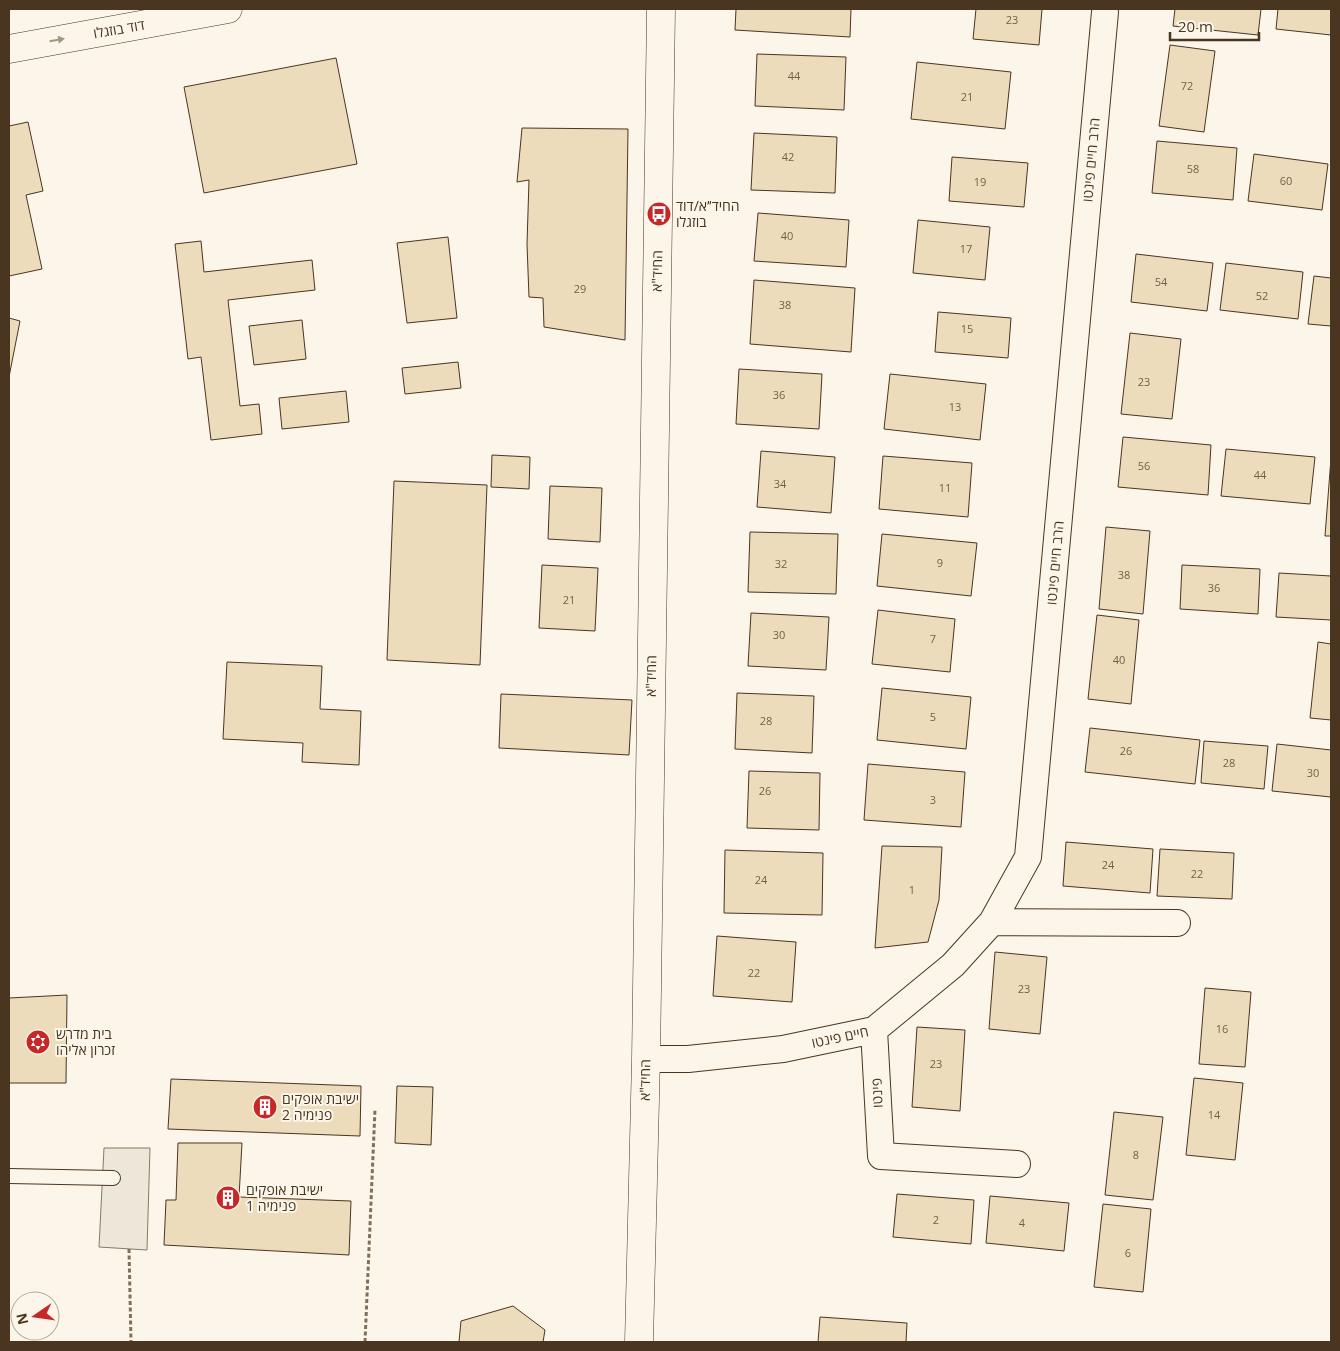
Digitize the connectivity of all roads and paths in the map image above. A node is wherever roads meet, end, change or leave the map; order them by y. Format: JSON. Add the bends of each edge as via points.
{"nodes":[{"id":1,"x":228,"y":9,"type":"edge"},
{"id":2,"x":661,"y":9,"type":"edge"},
{"id":3,"x":1105,"y":12,"type":"dead end"},
{"id":4,"x":9,"y":48,"type":"edge"},
{"id":5,"x":992,"y":922,"type":"junction"},
{"id":6,"x":1177,"y":923,"type":"dead end"},
{"id":7,"x":874,"y":1030,"type":"junction"},
{"id":8,"x":646,"y":1059,"type":"junction"},
{"id":9,"x":375,"y":1110,"type":"dead end"},
{"id":10,"x":1017,"y":1164,"type":"dead end"},
{"id":11,"x":9,"y":1176,"type":"edge"},
{"id":12,"x":113,"y":1178,"type":"dead end"},
{"id":13,"x":129,"y":1249,"type":"dead end"},
{"id":14,"x":131,"y":1342,"type":"edge"},
{"id":15,"x":365,"y":1342,"type":"edge"},
{"id":16,"x":639,"y":1342,"type":"edge"}],
"edges":[{"from":4,"to":1,"type":"street","name":"דוד בוזגלו","one_way":true},
{"from":2,"to":8,"type":"street","name":"החיד\"א"},
{"from":3,"to":5,"type":"street","name":"הרב חיים פינטו","via":[[1028,857]]},
{"from":5,"to":6,"type":"street"},
{"from":5,"to":7,"type":"street","name":"חיים פינטו","via":[[953,965]]},
{"from":7,"to":8,"type":"street","name":"חיים פינטו","via":[[784,1049],[688,1059]]},
{"from":7,"to":10,"type":"street","name":"פינטו","via":[[881,1156]]},
{"from":8,"to":16,"type":"street","name":"החיד\"א"},
{"from":9,"to":15,"type":"path"},
{"from":11,"to":12,"type":"lane"},
{"from":13,"to":14,"type":"path"}]}
